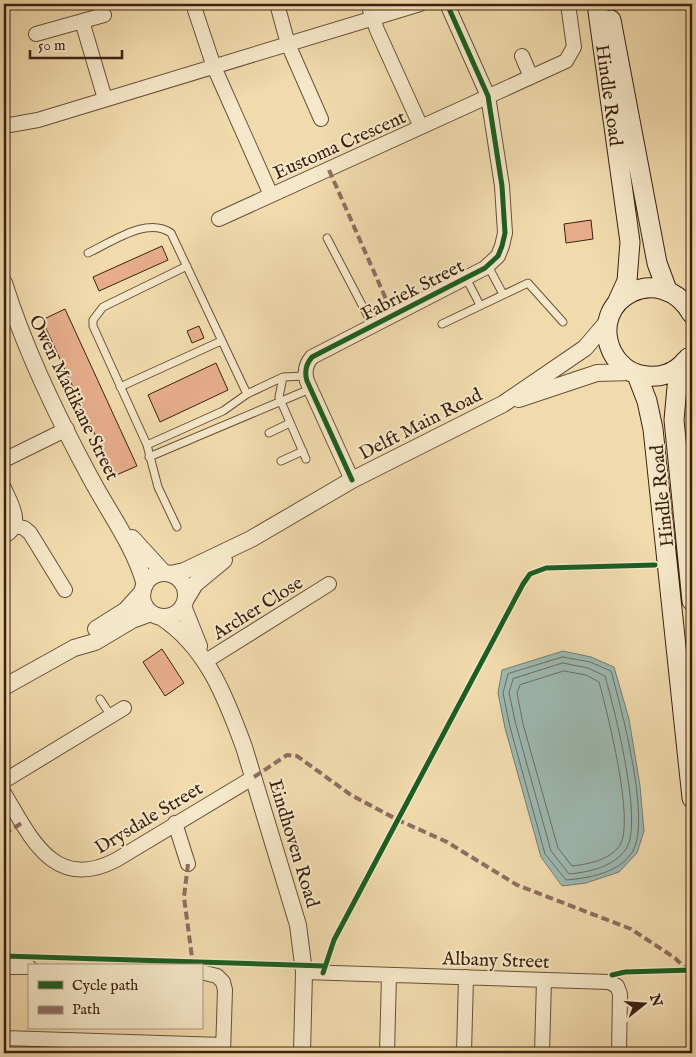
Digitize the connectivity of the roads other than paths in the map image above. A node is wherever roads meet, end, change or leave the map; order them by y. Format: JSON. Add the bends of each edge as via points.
{"nodes":[{"id":1,"x":193,"y":4,"type":"edge"},
{"id":2,"x":277,"y":4,"type":"edge"},
{"id":3,"x":368,"y":4,"type":"edge"},
{"id":4,"x":420,"y":4,"type":"edge"},
{"id":5,"x":447,"y":4,"type":"edge"},
{"id":6,"x":568,"y":4,"type":"edge"},
{"id":7,"x":597,"y":4,"type":"edge"},
{"id":8,"x":608,"y":4,"type":"edge"},
{"id":9,"x":104,"y":15,"type":"dead end"},
{"id":10,"x":373,"y":19,"type":"junction"},
{"id":11,"x":82,"y":21,"type":"junction"},
{"id":12,"x":36,"y":34,"type":"dead end"},
{"id":13,"x":288,"y":44,"type":"junction"},
{"id":14,"x":522,"y":56,"type":"dead end"},
{"id":15,"x":214,"y":67,"type":"junction"},
{"id":16,"x":531,"y":77,"type":"junction"},
{"id":17,"x":488,"y":96,"type":"junction"},
{"id":18,"x":106,"y":99,"type":"junction"},
{"id":19,"x":321,"y":119,"type":"dead end"},
{"id":20,"x":4,"y":126,"type":"edge"},
{"id":21,"x":422,"y":127,"type":"junction"},
{"id":22,"x":271,"y":195,"type":"junction"},
{"id":23,"x":219,"y":219,"type":"dead end"},
{"id":24,"x":327,"y":238,"type":"dead end"},
{"id":25,"x":88,"y":253,"type":"dead end"},
{"id":26,"x":187,"y":266,"type":"junction"},
{"id":27,"x":488,"y":266,"type":"junction"},
{"id":28,"x":466,"y":278,"type":"junction"},
{"id":29,"x":4,"y":283,"type":"edge"},
{"id":30,"x":503,"y":294,"type":"junction"},
{"id":31,"x":679,"y":294,"type":"edge"},
{"id":32,"x":617,"y":303,"type":"junction"},
{"id":33,"x":480,"y":305,"type":"junction"},
{"id":34,"x":692,"y":314,"type":"edge"},
{"id":35,"x":608,"y":321,"type":"junction"},
{"id":36,"x":563,"y":322,"type":"dead end"},
{"id":37,"x":442,"y":324,"type":"dead end"},
{"id":38,"x":373,"y":326,"type":"junction"},
{"id":39,"x":221,"y":341,"type":"junction"},
{"id":40,"x":690,"y":355,"type":"edge"},
{"id":41,"x":635,"y":373,"type":"junction"},
{"id":42,"x":283,"y":377,"type":"junction"},
{"id":43,"x":308,"y":383,"type":"junction"},
{"id":44,"x":120,"y":387,"type":"junction"},
{"id":45,"x":247,"y":394,"type":"junction"},
{"id":46,"x":280,"y":400,"type":"junction"},
{"id":47,"x":503,"y":404,"type":"junction"},
{"id":48,"x":290,"y":423,"type":"junction"},
{"id":49,"x":67,"y":429,"type":"junction"},
{"id":50,"x":269,"y":433,"type":"dead end"},
{"id":51,"x":147,"y":445,"type":"junction"},
{"id":52,"x":303,"y":451,"type":"junction"},
{"id":53,"x":149,"y":457,"type":"junction"},
{"id":54,"x":4,"y":460,"type":"edge"},
{"id":55,"x":306,"y":460,"type":"dead end"},
{"id":56,"x":281,"y":461,"type":"dead end"},
{"id":57,"x":352,"y":480,"type":"junction"},
{"id":58,"x":4,"y":488,"type":"edge"},
{"id":59,"x":118,"y":524,"type":"junction"},
{"id":60,"x":688,"y":525,"type":"edge"},
{"id":61,"x":14,"y":526,"type":"junction"},
{"id":62,"x":177,"y":527,"type":"dead end"},
{"id":63,"x":4,"y":536,"type":"edge"},
{"id":64,"x":251,"y":539,"type":"junction"},
{"id":65,"x":691,"y":567,"type":"edge"},
{"id":66,"x":167,"y":574,"type":"junction"},
{"id":67,"x":328,"y":584,"type":"dead end"},
{"id":68,"x":144,"y":588,"type":"junction"},
{"id":69,"x":66,"y":590,"type":"dead end"},
{"id":70,"x":692,"y":601,"type":"edge"},
{"id":71,"x":185,"y":602,"type":"junction"},
{"id":72,"x":156,"y":615,"type":"junction"},
{"id":73,"x":74,"y":648,"type":"junction"},
{"id":74,"x":204,"y":658,"type":"junction"},
{"id":75,"x":4,"y":687,"type":"edge"},
{"id":76,"x":100,"y":699,"type":"dead end"},
{"id":77,"x":124,"y":708,"type":"dead end"},
{"id":78,"x":111,"y":716,"type":"junction"},
{"id":79,"x":254,"y":777,"type":"junction"},
{"id":80,"x":4,"y":781,"type":"edge"},
{"id":81,"x":4,"y":793,"type":"edge"},
{"id":82,"x":692,"y":798,"type":"edge"},
{"id":83,"x":175,"y":823,"type":"junction"},
{"id":84,"x":188,"y":864,"type":"dead end"},
{"id":85,"x":4,"y":967,"type":"edge"},
{"id":86,"x":28,"y":967,"type":"edge"},
{"id":87,"x":202,"y":972,"type":"edge"},
{"id":88,"x":304,"y":972,"type":"junction"},
{"id":89,"x":389,"y":975,"type":"junction"},
{"id":90,"x":466,"y":977,"type":"junction"},
{"id":91,"x":544,"y":980,"type":"junction"},
{"id":92,"x":4,"y":1038,"type":"edge"},
{"id":93,"x":223,"y":1049,"type":"edge"},
{"id":94,"x":302,"y":1053,"type":"edge"},
{"id":95,"x":387,"y":1053,"type":"edge"},
{"id":96,"x":464,"y":1053,"type":"edge"},
{"id":97,"x":542,"y":1053,"type":"edge"},
{"id":98,"x":619,"y":1053,"type":"edge"}],
"edges":[{"from":1,"to":15,"type":"street","name":"Eustoma Crescent"},
{"from":2,"to":13,"type":"street"},
{"from":3,"to":10,"type":"street","name":"Eustoma Crescent"},
{"from":4,"to":10,"type":"street"},
{"from":5,"to":17,"type":"street","name":"Fabriek Street"},
{"from":6,"to":16,"type":"street","name":"Eustoma Crescent","via":[[574,47],[571,56]]},
{"from":7,"to":32,"type":"main road","name":"Hindle Road","via":[[630,242],[627,280]]},
{"from":8,"to":31,"type":"main road","name":"Hindle Road","via":[[656,262]]},
{"from":9,"to":11,"type":"street"},
{"from":10,"to":13,"type":"street"},
{"from":10,"to":21,"type":"street","name":"Eustoma Crescent"},
{"from":11,"to":12,"type":"street"},
{"from":11,"to":18,"type":"street"},
{"from":13,"to":15,"type":"street"},
{"from":13,"to":19,"type":"street"},
{"from":14,"to":16,"type":"street"},
{"from":15,"to":18,"type":"street"},
{"from":15,"to":22,"type":"street","name":"Eustoma Crescent"},
{"from":16,"to":17,"type":"street","name":"Eustoma Crescent"},
{"from":17,"to":21,"type":"street","name":"Eustoma Crescent"},
{"from":17,"to":27,"type":"street","name":"Fabriek Street","via":[[502,186],[505,233],[500,251]]},
{"from":18,"to":20,"type":"street","via":[[38,120]]},
{"from":21,"to":22,"type":"street","name":"Eustoma Crescent"},
{"from":22,"to":23,"type":"street","name":"Eustoma Crescent"},
{"from":24,"to":38,"type":"lane"},
{"from":25,"to":26,"type":"lane","via":[[143,228],[155,226],[171,233]]},
{"from":26,"to":39,"type":"lane"},
{"from":26,"to":44,"type":"lane","via":[[103,308],[95,316],[93,326]]},
{"from":27,"to":28,"type":"street","name":"Fabriek Street"},
{"from":27,"to":30,"type":"lane"},
{"from":28,"to":33,"type":"lane"},
{"from":28,"to":38,"type":"street","name":"Fabriek Street"},
{"from":29,"to":49,"type":"street","name":"Owen Madikane Street","via":[[29,349]]},
{"from":30,"to":33,"type":"lane"},
{"from":30,"to":36,"type":"lane","via":[[528,284]]},
{"from":31,"to":32,"type":"main road","via":[[653,287],[627,294]]},
{"from":31,"to":34,"type":"main road","name":"Hindle Road"},
{"from":32,"to":35,"type":"main road","name":"Hindle Road"},
{"from":33,"to":37,"type":"lane"},
{"from":35,"to":41,"type":"main road","via":[[609,345],[622,365]]},
{"from":35,"to":47,"type":"street","name":"Delft Main Road","via":[[585,348]]},
{"from":38,"to":43,"type":"street","name":"Fabriek Street","via":[[312,357],[306,367]]},
{"from":39,"to":44,"type":"lane"},
{"from":39,"to":45,"type":"lane"},
{"from":40,"to":41,"type":"main road","via":[[669,374],[653,377]]},
{"from":40,"to":60,"type":"main road","name":"Hindle Road","via":[[676,387],[674,420]]},
{"from":41,"to":47,"type":"street","name":"Delft Main Road","via":[[597,373]]},
{"from":41,"to":82,"type":"main road","name":"Hindle Road","via":[[654,429]]},
{"from":42,"to":43,"type":"lane"},
{"from":42,"to":45,"type":"lane"},
{"from":42,"to":46,"type":"lane"},
{"from":43,"to":46,"type":"lane"},
{"from":43,"to":57,"type":"street"},
{"from":44,"to":51,"type":"lane"},
{"from":45,"to":51,"type":"lane","via":[[223,411]]},
{"from":46,"to":48,"type":"lane"},
{"from":46,"to":53,"type":"lane"},
{"from":47,"to":57,"type":"street","name":"Delft Main Road"},
{"from":48,"to":50,"type":"lane"},
{"from":48,"to":52,"type":"lane"},
{"from":49,"to":54,"type":"street"},
{"from":49,"to":59,"type":"street","name":"Owen Madikane Street","via":[[89,476]]},
{"from":51,"to":53,"type":"lane"},
{"from":52,"to":55,"type":"lane"},
{"from":52,"to":56,"type":"lane"},
{"from":53,"to":62,"type":"lane","via":[[158,487]]},
{"from":57,"to":64,"type":"street","name":"Delft Main Road"},
{"from":58,"to":61,"type":"street","via":[[15,513]]},
{"from":59,"to":66,"type":"street","name":"Owen Madikane Street"},
{"from":59,"to":68,"type":"street","name":"Owen Madikane Street","via":[[141,571]]},
{"from":60,"to":65,"type":"main road","name":"Hindle Road"},
{"from":61,"to":63,"type":"street"},
{"from":61,"to":69,"type":"street","via":[[30,533]]},
{"from":64,"to":66,"type":"street","name":"Delft Main Road","via":[[184,571]]},
{"from":64,"to":71,"type":"street","name":"Delft Main Road","via":[[194,584]]},
{"from":65,"to":70,"type":"main road","name":"Hindle Road"},
{"from":66,"to":68,"type":"street","via":[[150,579]]},
{"from":66,"to":71,"type":"street","via":[[183,584]]},
{"from":67,"to":74,"type":"street","name":"Archer Close"},
{"from":68,"to":72,"type":"street","via":[[144,603]]},
{"from":68,"to":73,"type":"street","via":[[126,610],[90,633]]},
{"from":71,"to":72,"type":"street","via":[[174,615]]},
{"from":71,"to":74,"type":"street","name":"Eindhoven Road"},
{"from":72,"to":73,"type":"street","via":[[132,620],[95,642]]},
{"from":72,"to":74,"type":"street","name":"Eindhoven Road","via":[[176,628]]},
{"from":73,"to":75,"type":"street"},
{"from":74,"to":79,"type":"street","name":"Eindhoven Road","via":[[235,722]]},
{"from":76,"to":78,"type":"lane"},
{"from":77,"to":78,"type":"street"},
{"from":78,"to":80,"type":"street"},
{"from":79,"to":83,"type":"street","name":"Drysdale Street"},
{"from":79,"to":88,"type":"street","name":"Eindhoven Road","via":[[297,919]]},
{"from":81,"to":83,"type":"street","name":"Drysdale Street","via":[[33,840],[48,857],[68,869],[88,870],[107,865]]},
{"from":83,"to":84,"type":"street"},
{"from":85,"to":86,"type":"street"},
{"from":87,"to":93,"type":"street","via":[[217,976],[224,986]]},
{"from":88,"to":89,"type":"street","name":"Albany Street"},
{"from":88,"to":94,"type":"street","name":"Eindhoven Road"},
{"from":89,"to":90,"type":"street","name":"Albany Street"},
{"from":89,"to":95,"type":"street"},
{"from":90,"to":91,"type":"street","name":"Albany Street"},
{"from":90,"to":96,"type":"street"},
{"from":91,"to":97,"type":"street"},
{"from":91,"to":98,"type":"street","name":"Albany Street","via":[[609,982],[616,986],[620,994]]},
{"from":92,"to":93,"type":"street"}]}
